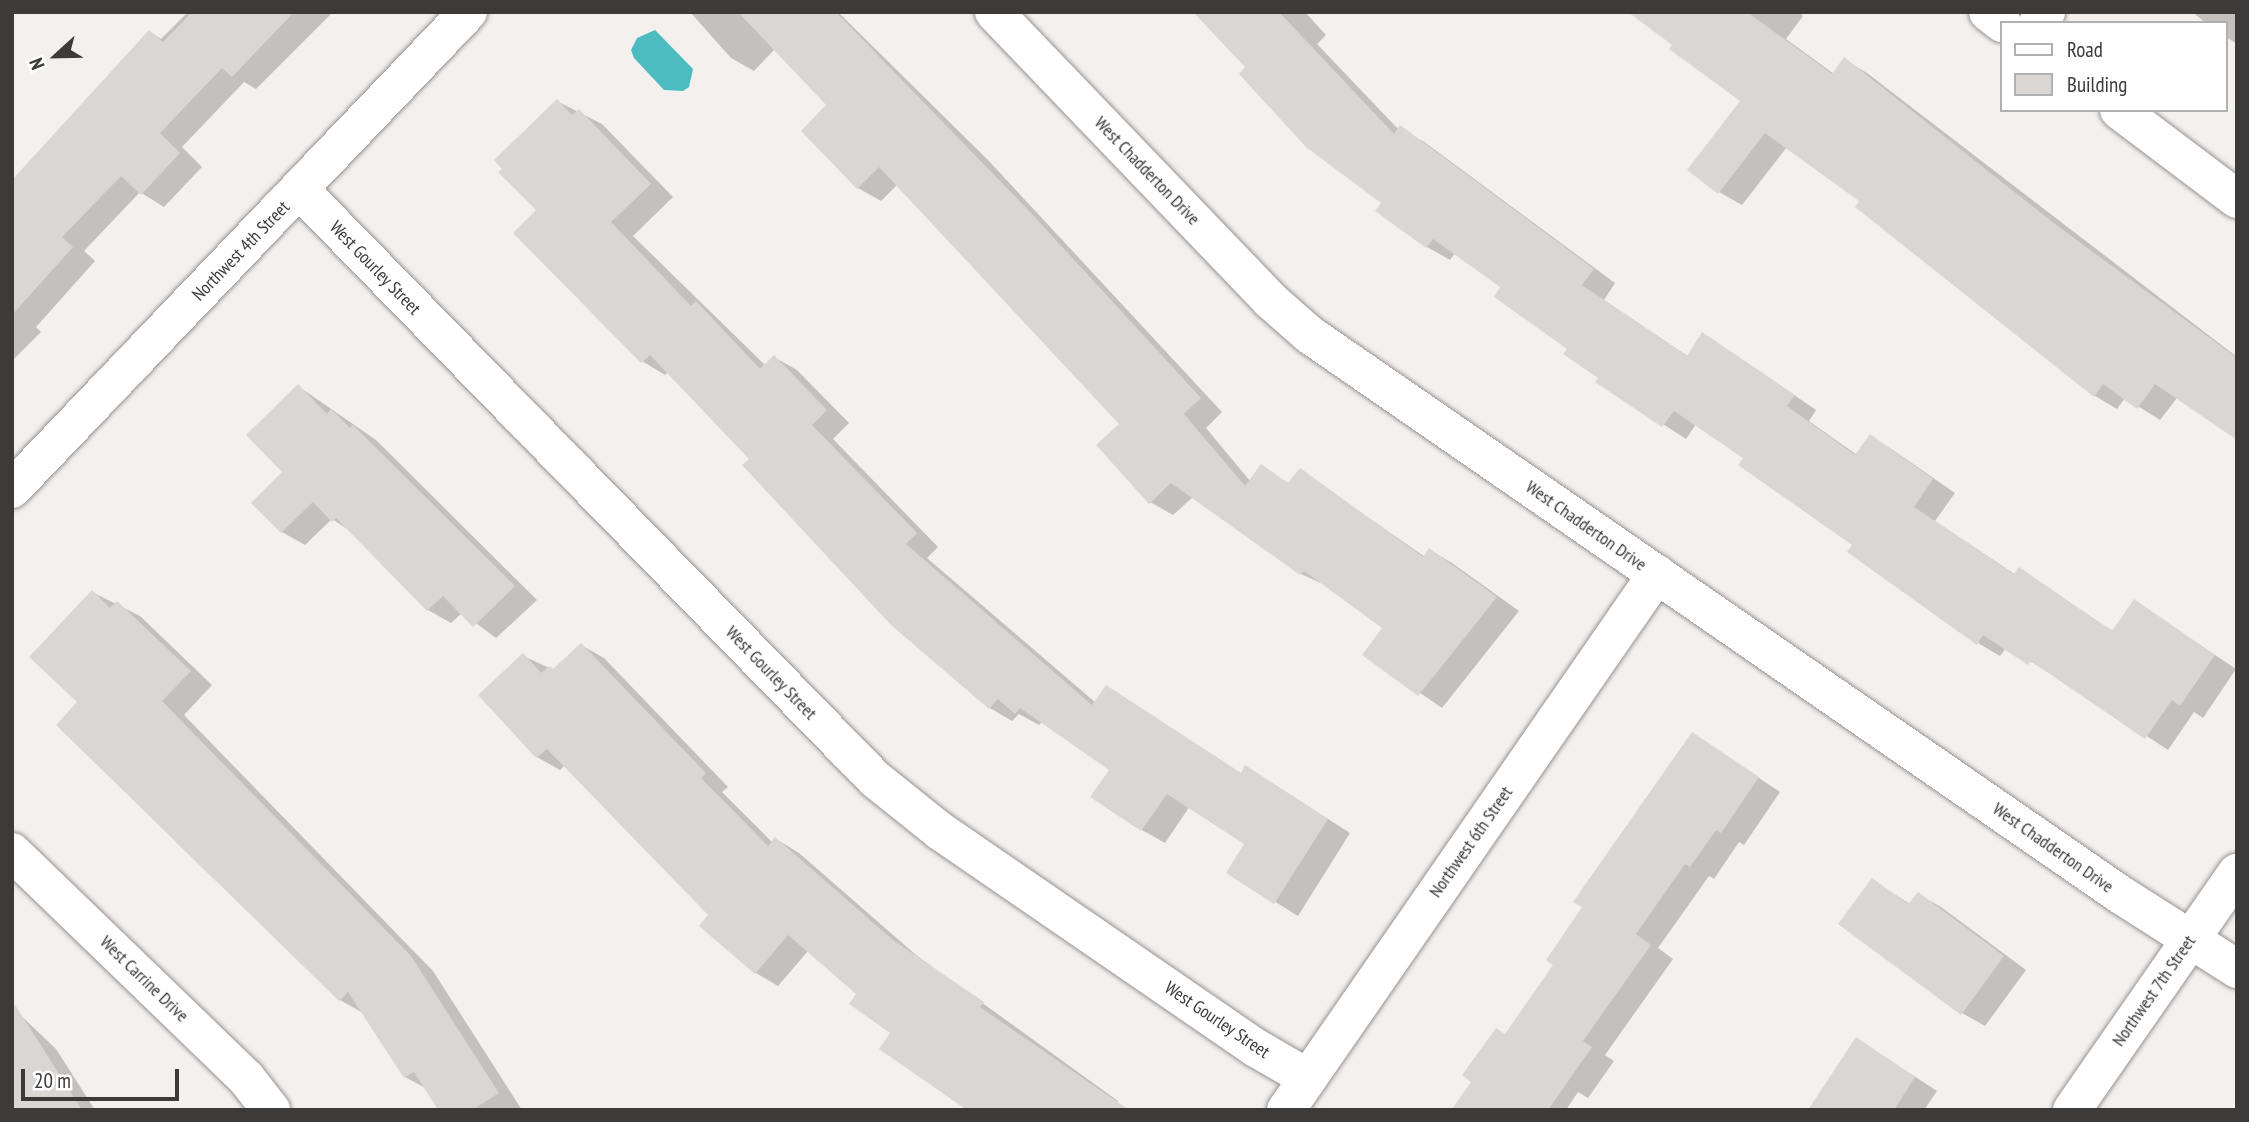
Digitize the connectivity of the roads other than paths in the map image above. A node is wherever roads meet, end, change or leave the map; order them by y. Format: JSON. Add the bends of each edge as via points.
{"nodes":[{"id":1,"x":468,"y":12,"type":"edge"},
{"id":2,"x":994,"y":12,"type":"edge"},
{"id":3,"x":2122,"y":112,"type":"edge"},
{"id":4,"x":300,"y":190,"type":"junction"},
{"id":5,"x":2237,"y":199,"type":"edge"},
{"id":6,"x":12,"y":489,"type":"edge"},
{"id":7,"x":1657,"y":574,"type":"junction"},
{"id":8,"x":12,"y":852,"type":"edge"},
{"id":9,"x":2237,"y":873,"type":"edge"},
{"id":10,"x":2190,"y":939,"type":"junction"},
{"id":11,"x":2237,"y":969,"type":"edge"},
{"id":12,"x":1308,"y":1078,"type":"junction"},
{"id":13,"x":271,"y":1110,"type":"edge"},
{"id":14,"x":1286,"y":1110,"type":"edge"},
{"id":15,"x":2072,"y":1110,"type":"edge"}],
"edges":[{"from":1,"to":4,"type":"street","name":"Northwest 4th Street"},
{"from":2,"to":7,"type":"street","name":"West Chadderton Drive","via":[[1270,300],[1310,335]]},
{"from":3,"to":5,"type":"street"},
{"from":4,"to":6,"type":"street","name":"Northwest 4th Street"},
{"from":4,"to":12,"type":"street","name":"West Gourley Street","via":[[876,779],[940,831],[1256,1048]]},
{"from":7,"to":10,"type":"street","name":"West Chadderton Drive"},
{"from":7,"to":12,"type":"street","name":"Northwest 6th Street"},
{"from":8,"to":13,"type":"street","name":"West Carrine Drive","via":[[246,1078]]},
{"from":9,"to":10,"type":"street","name":"Northwest 7th Street"},
{"from":10,"to":11,"type":"street","name":"West Chadderton Drive"},
{"from":10,"to":15,"type":"street","name":"Northwest 7th Street"},
{"from":12,"to":14,"type":"street","name":"Northwest 6th Street"}]}
